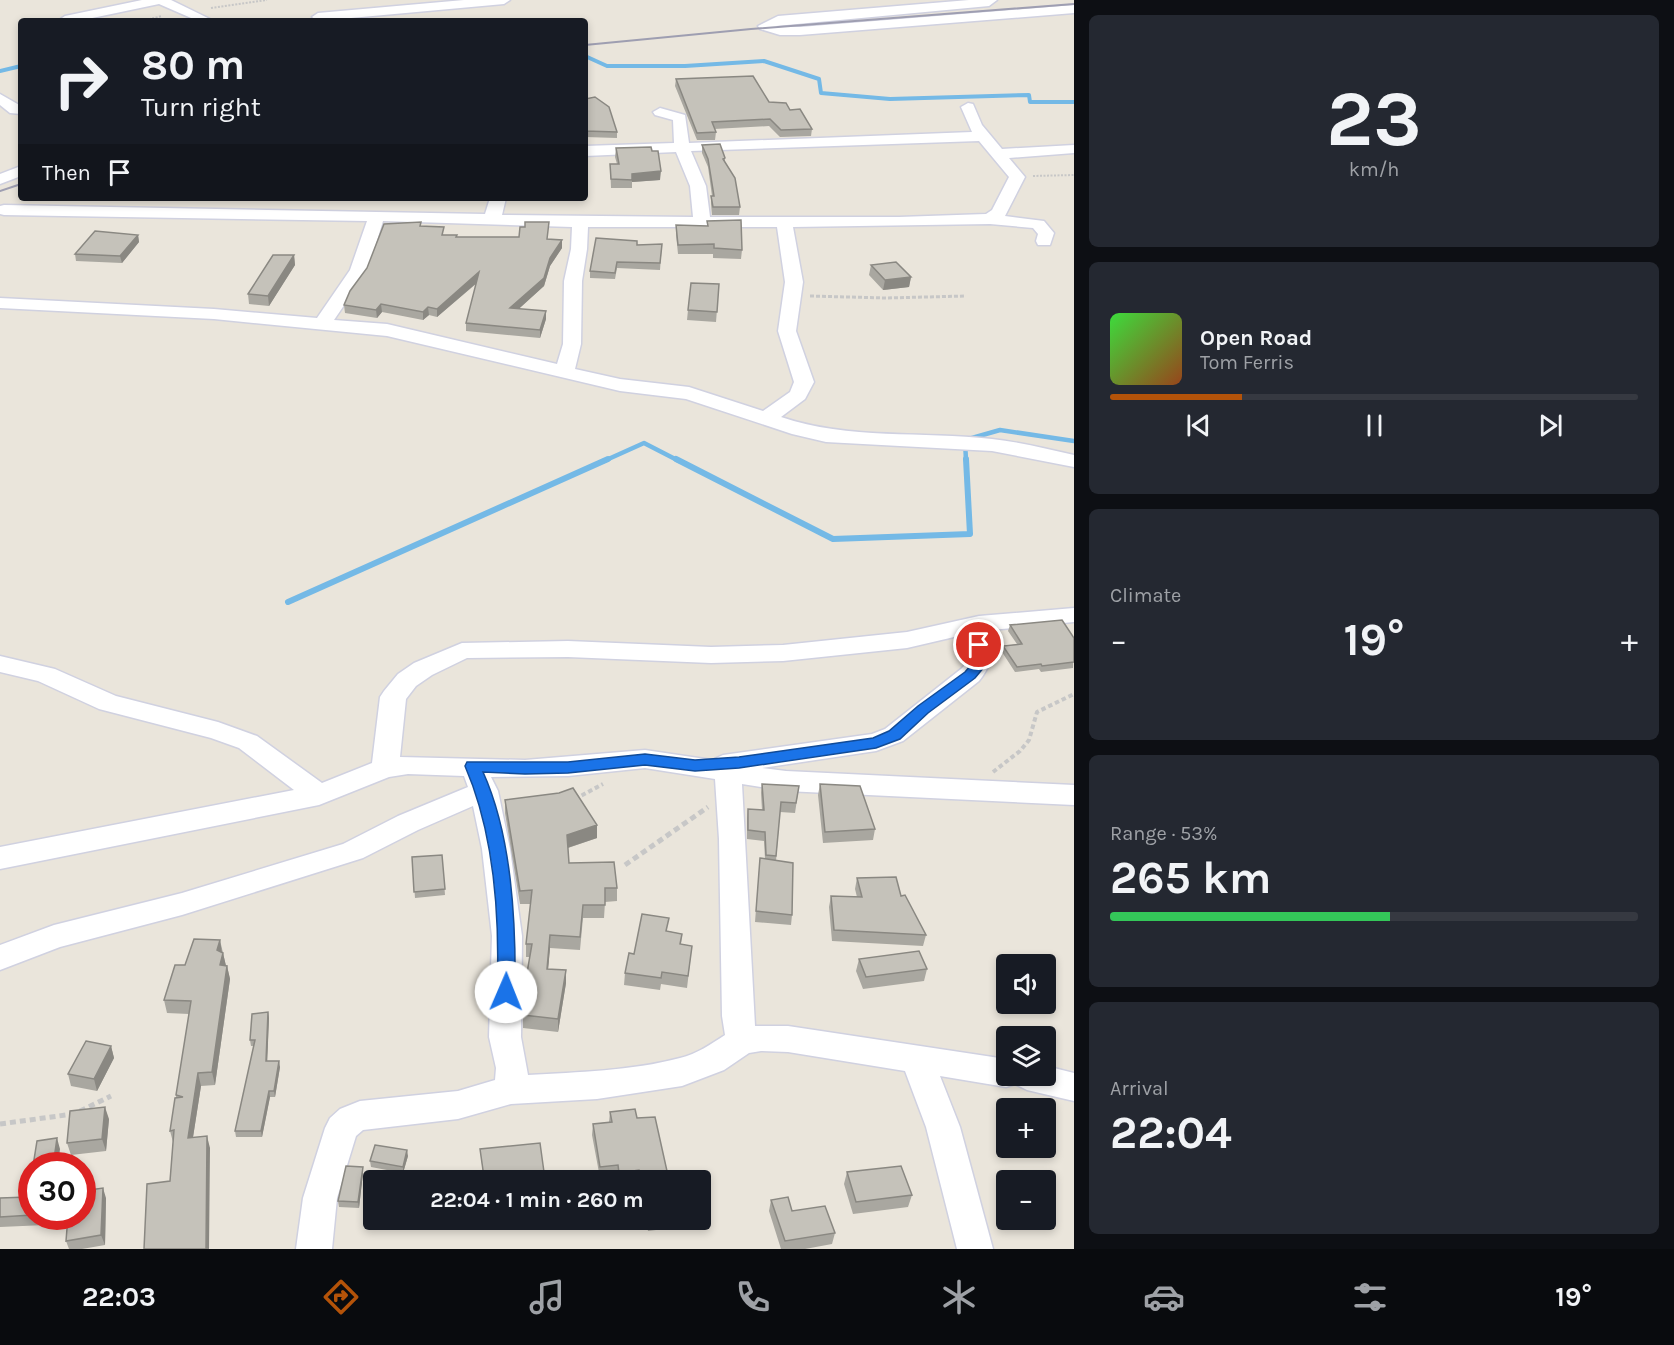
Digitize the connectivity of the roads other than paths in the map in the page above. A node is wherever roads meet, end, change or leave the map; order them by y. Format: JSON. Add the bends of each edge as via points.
{"nodes":[{"id":1,"x":160,"y":0,"type":"edge"},
{"id":2,"x":504,"y":0,"type":"edge"},
{"id":3,"x":991,"y":0,"type":"edge"},
{"id":4,"x":454,"y":2,"type":"edge"},
{"id":5,"x":1074,"y":9,"type":"edge"},
{"id":6,"x":1014,"y":14,"type":"junction"},
{"id":7,"x":317,"y":15,"type":"edge"},
{"id":8,"x":74,"y":18,"type":"edge"},
{"id":9,"x":201,"y":18,"type":"edge"},
{"id":10,"x":1025,"y":27,"type":"dead end"},
{"id":11,"x":2,"y":102,"type":"edge"},
{"id":12,"x":968,"y":107,"type":"dead end"},
{"id":13,"x":18,"y":110,"type":"edge"},
{"id":14,"x":660,"y":112,"type":"dead end"},
{"id":15,"x":982,"y":136,"type":"junction"},
{"id":16,"x":682,"y":148,"type":"junction"},
{"id":17,"x":1074,"y":149,"type":"edge"},
{"id":18,"x":588,"y":151,"type":"edge"},
{"id":19,"x":999,"y":154,"type":"junction"},
{"id":20,"x":18,"y":172,"type":"edge"},
{"id":21,"x":0,"y":179,"type":"edge"},
{"id":22,"x":29,"y":201,"type":"edge"},
{"id":23,"x":497,"y":201,"type":"edge"},
{"id":24,"x":2,"y":211,"type":"edge"},
{"id":25,"x":376,"y":217,"type":"junction"},
{"id":26,"x":990,"y":219,"type":"junction"},
{"id":27,"x":492,"y":220,"type":"junction"},
{"id":28,"x":580,"y":222,"type":"junction"},
{"id":29,"x":702,"y":222,"type":"junction"},
{"id":30,"x":784,"y":222,"type":"junction"},
{"id":31,"x":1044,"y":241,"type":"dead end"},
{"id":32,"x":0,"y":303,"type":"edge"},
{"id":33,"x":322,"y":324,"type":"junction"},
{"id":34,"x":565,"y":371,"type":"junction"},
{"id":35,"x":766,"y":419,"type":"junction"},
{"id":36,"x":1074,"y":461,"type":"edge"},
{"id":37,"x":1074,"y":615,"type":"edge"},
{"id":38,"x":979,"y":624,"type":"junction"},
{"id":39,"x":0,"y":664,"type":"edge"},
{"id":40,"x":695,"y":766,"type":"junction"},
{"id":41,"x":386,"y":768,"type":"junction"},
{"id":42,"x":478,"y":778,"type":"junction"},
{"id":43,"x":729,"y":784,"type":"junction"},
{"id":44,"x":319,"y":795,"type":"junction"},
{"id":45,"x":1074,"y":795,"type":"edge"},
{"id":46,"x":0,"y":858,"type":"edge"},
{"id":47,"x":0,"y":958,"type":"edge"},
{"id":48,"x":742,"y":1041,"type":"junction"},
{"id":49,"x":918,"y":1059,"type":"junction"},
{"id":50,"x":996,"y":1071,"type":"edge"},
{"id":51,"x":1056,"y":1083,"type":"edge"},
{"id":52,"x":1074,"y":1087,"type":"edge"},
{"id":53,"x":510,"y":1090,"type":"junction"},
{"id":54,"x":314,"y":1249,"type":"edge"},
{"id":55,"x":975,"y":1249,"type":"edge"}],
"edges":[{"from":1,"to":8,"type":"street"},
{"from":1,"to":9,"type":"street"},
{"from":2,"to":4,"type":"street"},
{"from":3,"to":6,"type":"street","via":[[953,7],[778,20],[764,26],[800,31]]},
{"from":4,"to":7,"type":"street"},
{"from":5,"to":6,"type":"street"},
{"from":6,"to":10,"type":"street"},
{"from":11,"to":13,"type":"street"},
{"from":12,"to":15,"type":"street"},
{"from":14,"to":16,"type":"street","via":[[680,118]]},
{"from":15,"to":16,"type":"street"},
{"from":15,"to":19,"type":"street"},
{"from":16,"to":18,"type":"street"},
{"from":16,"to":29,"type":"street","via":[[698,186]]},
{"from":17,"to":19,"type":"street"},
{"from":19,"to":26,"type":"street","via":[[1017,177],[999,213]]},
{"from":20,"to":21,"type":"street"},
{"from":22,"to":24,"type":"street"},
{"from":23,"to":27,"type":"street"},
{"from":24,"to":25,"type":"street"},
{"from":25,"to":27,"type":"street"},
{"from":25,"to":33,"type":"street","via":[[359,270]]},
{"from":26,"to":30,"type":"street"},
{"from":26,"to":31,"type":"street","via":[[1038,224],[1046,233]]},
{"from":27,"to":28,"type":"street"},
{"from":28,"to":29,"type":"street"},
{"from":28,"to":34,"type":"street","via":[[573,280],[572,344]]},
{"from":29,"to":30,"type":"street"},
{"from":30,"to":35,"type":"street","via":[[794,282],[787,331],[804,382],[798,395]]},
{"from":32,"to":33,"type":"street"},
{"from":33,"to":34,"type":"street","via":[[387,330]]},
{"from":34,"to":35,"type":"street","via":[[620,385],[689,393]]},
{"from":35,"to":36,"type":"street","via":[[826,436],[992,445]]},
{"from":37,"to":38,"type":"street"},
{"from":38,"to":40,"type":"street","via":[[978,666],[886,739],[821,752]]},
{"from":38,"to":41,"type":"street","via":[[908,640],[783,653],[462,651],[407,680],[393,697]]},
{"from":39,"to":44,"type":"street","via":[[46,675],[108,703],[218,730],[248,742]]},
{"from":40,"to":42,"type":"street","via":[[645,759],[525,769]]},
{"from":40,"to":43,"type":"street"},
{"from":41,"to":42,"type":"street","via":[[408,765]]},
{"from":41,"to":44,"type":"street"},
{"from":42,"to":47,"type":"street","via":[[408,823],[353,851],[182,904],[54,937]]},
{"from":42,"to":53,"type":"street","via":[[496,849],[507,936],[505,1037],[512,1068]]},
{"from":43,"to":45,"type":"street","via":[[786,781]]},
{"from":43,"to":48,"type":"street"},
{"from":44,"to":46,"type":"street"},
{"from":48,"to":49,"type":"street","via":[[788,1039]]},
{"from":48,"to":53,"type":"street","via":[[713,1060],[682,1072],[597,1085]]},
{"from":49,"to":50,"type":"street"},
{"from":49,"to":55,"type":"street","via":[[943,1127]]},
{"from":51,"to":52,"type":"street"},
{"from":53,"to":54,"type":"street","via":[[458,1105],[352,1119],[342,1128],[320,1198]]}]}
